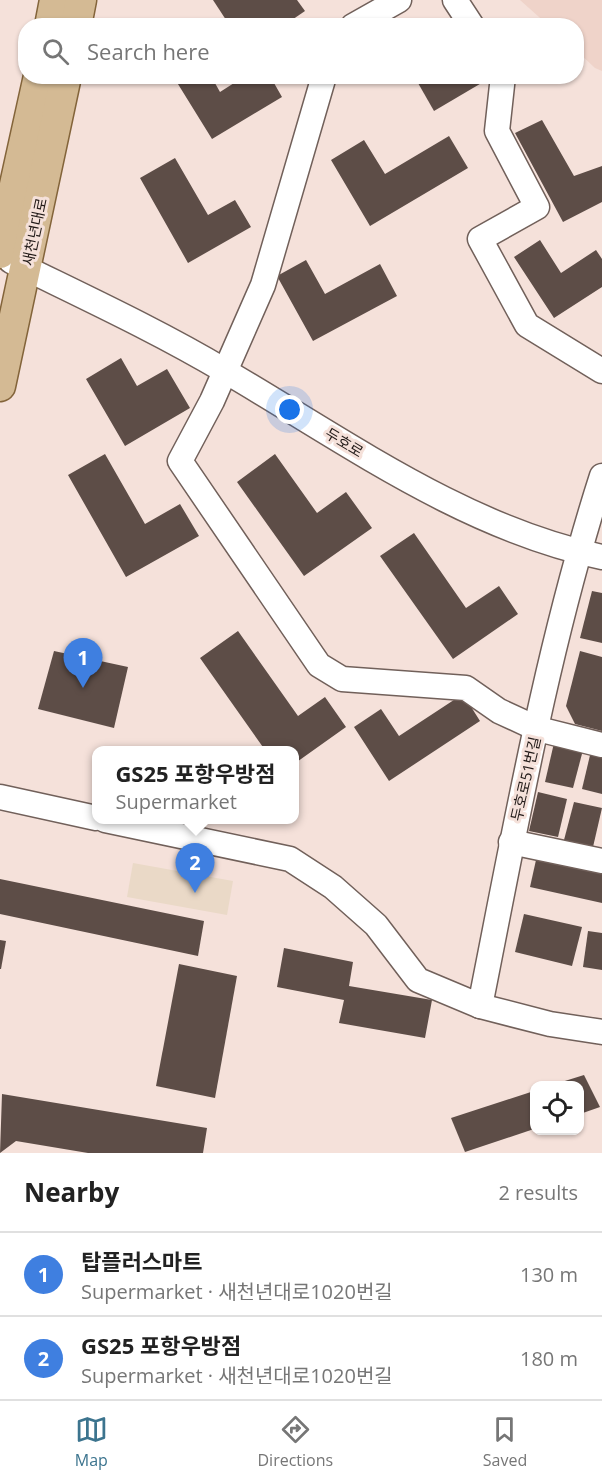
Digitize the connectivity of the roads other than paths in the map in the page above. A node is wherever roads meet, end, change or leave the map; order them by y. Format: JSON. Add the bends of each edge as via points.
{"nodes":[{"id":1,"x":55,"y":0,"type":"edge"},
{"id":2,"x":81,"y":0,"type":"edge"},
{"id":3,"x":399,"y":0,"type":"edge"},
{"id":4,"x":455,"y":0,"type":"edge"},
{"id":5,"x":52,"y":18,"type":"edge"},
{"id":6,"x":78,"y":18,"type":"edge"},
{"id":7,"x":367,"y":18,"type":"edge"},
{"id":8,"x":467,"y":18,"type":"edge"},
{"id":9,"x":37,"y":84,"type":"edge"},
{"id":10,"x":64,"y":84,"type":"edge"},
{"id":11,"x":322,"y":84,"type":"edge"},
{"id":12,"x":502,"y":84,"type":"edge"},
{"id":13,"x":32,"y":111,"type":"junction"},
{"id":14,"x":49,"y":163,"type":"junction"},
{"id":15,"x":0,"y":254,"type":"edge"},
{"id":16,"x":27,"y":269,"type":"junction"},
{"id":17,"x":223,"y":370,"type":"junction"},
{"id":18,"x":602,"y":371,"type":"edge"},
{"id":19,"x":0,"y":386,"type":"edge"},
{"id":20,"x":602,"y":476,"type":"edge"},
{"id":21,"x":578,"y":552,"type":"junction"},
{"id":22,"x":602,"y":557,"type":"edge"},
{"id":23,"x":538,"y":729,"type":"junction"},
{"id":24,"x":602,"y":745,"type":"edge"},
{"id":25,"x":0,"y":797,"type":"edge"},
{"id":26,"x":92,"y":817,"type":"edge"},
{"id":27,"x":128,"y":824,"type":"edge"},
{"id":28,"x":511,"y":842,"type":"junction"},
{"id":29,"x":602,"y":861,"type":"edge"},
{"id":30,"x":480,"y":1006,"type":"junction"},
{"id":31,"x":602,"y":1032,"type":"edge"}],
"edges":[{"from":1,"to":5,"type":"main road"},
{"from":2,"to":6,"type":"main road"},
{"from":3,"to":7,"type":"street"},
{"from":4,"to":8,"type":"street"},
{"from":9,"to":13,"type":"main road","name":"새천년대로"},
{"from":10,"to":14,"type":"main road","name":"새천년대로"},
{"from":11,"to":17,"type":"street","via":[[263,285]]},
{"from":12,"to":18,"type":"street","via":[[497,131],[537,207],[480,239],[527,325]]},
{"from":13,"to":14,"type":"main road","via":[[39,130],[35,161],[41,167]]},
{"from":13,"to":15,"type":"main road","name":"새천년대로"},
{"from":14,"to":16,"type":"main road","name":"새천년대로"},
{"from":15,"to":16,"type":"street","name":"두호로"},
{"from":16,"to":17,"type":"street","name":"두호로"},
{"from":16,"to":19,"type":"main road","name":"새천년대로"},
{"from":17,"to":21,"type":"street","name":"두호로","via":[[380,465],[500,526]]},
{"from":17,"to":23,"type":"street","via":[[212,401],[180,461],[319,665],[342,679],[466,688],[499,711]]},
{"from":20,"to":21,"type":"street","name":"두호로51번길"},
{"from":21,"to":22,"type":"street","name":"두호로"},
{"from":21,"to":23,"type":"street","name":"두호로51번길"},
{"from":23,"to":24,"type":"street"},
{"from":23,"to":28,"type":"street","name":"두호로51번길"},
{"from":25,"to":26,"type":"street"},
{"from":27,"to":30,"type":"street","via":[[290,859],[333,887],[376,925],[418,980]]},
{"from":28,"to":29,"type":"street"},
{"from":28,"to":30,"type":"street","name":"두호로51번길"},
{"from":30,"to":31,"type":"street","via":[[550,1024]]}]}
